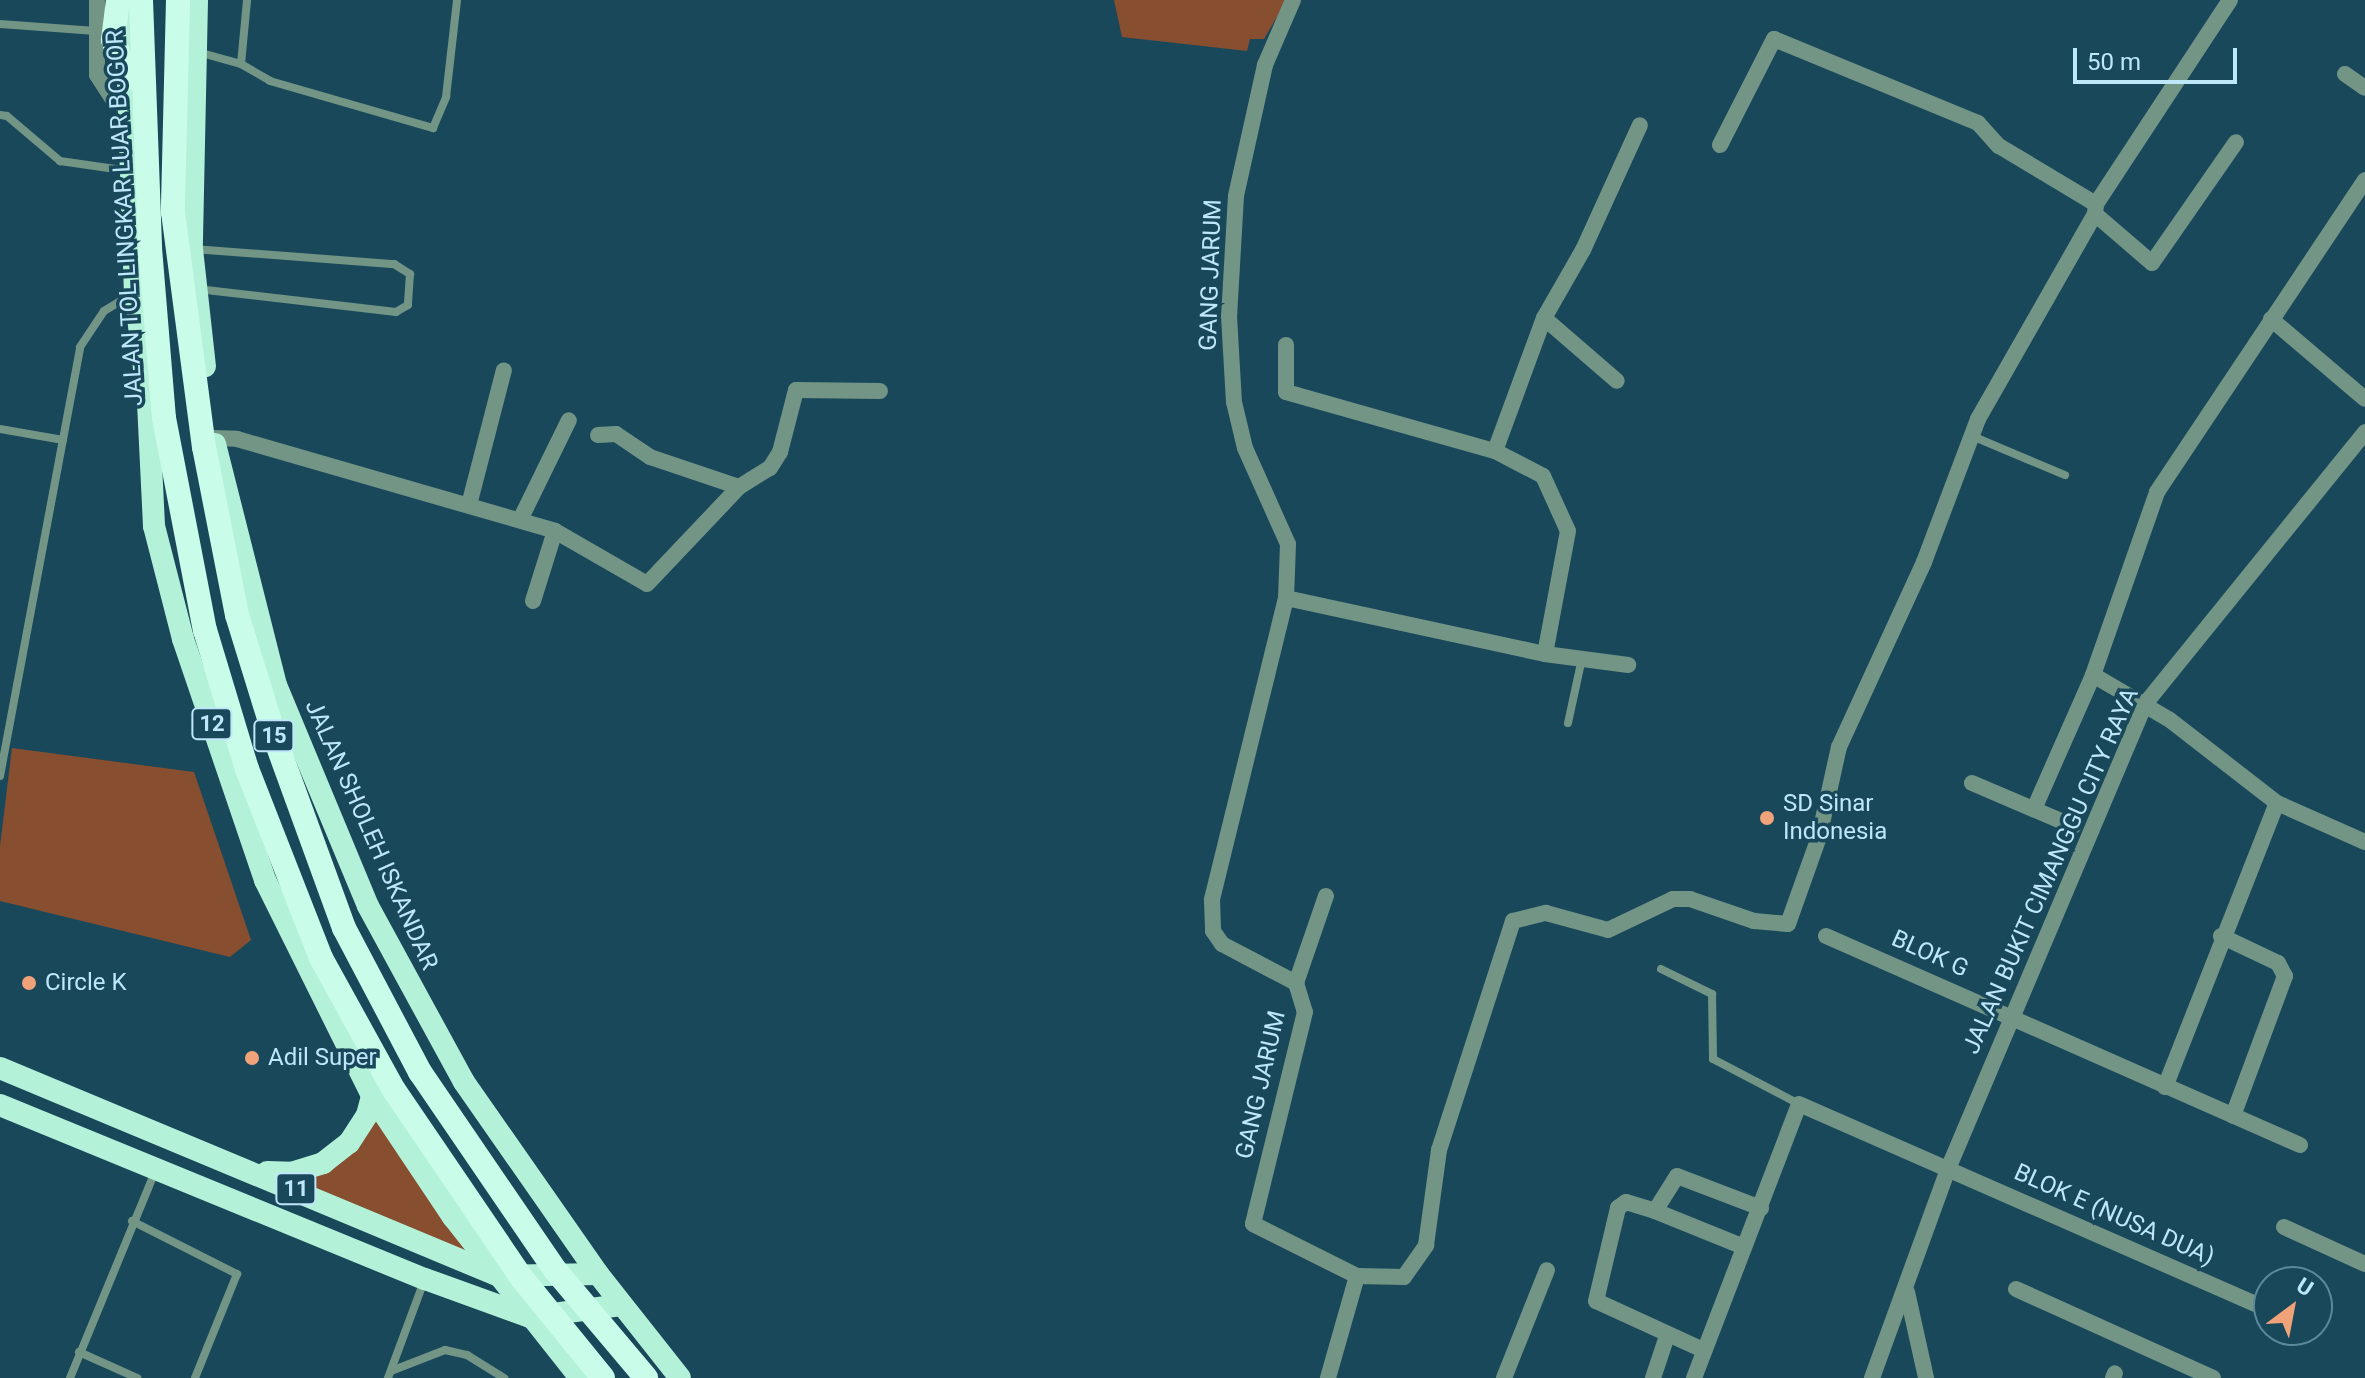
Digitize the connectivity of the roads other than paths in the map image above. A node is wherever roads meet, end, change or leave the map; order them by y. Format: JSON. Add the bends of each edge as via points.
{"nodes":[{"id":1,"x":97,"y":0,"type":"edge"},
{"id":2,"x":118,"y":0,"type":"edge"},
{"id":3,"x":138,"y":0,"type":"edge"},
{"id":4,"x":178,"y":0,"type":"edge"},
{"id":5,"x":197,"y":0,"type":"edge"},
{"id":6,"x":247,"y":0,"type":"edge"},
{"id":7,"x":457,"y":0,"type":"edge"},
{"id":8,"x":1293,"y":0,"type":"edge"},
{"id":9,"x":2230,"y":0,"type":"edge"},
{"id":10,"x":0,"y":24,"type":"edge"},
{"id":11,"x":96,"y":31,"type":"junction"},
{"id":12,"x":193,"y":51,"type":"junction"},
{"id":13,"x":241,"y":64,"type":"junction"},
{"id":14,"x":2345,"y":74,"type":"dead end"},
{"id":15,"x":128,"y":78,"type":"junction"},
{"id":16,"x":2365,"y":88,"type":"edge"},
{"id":17,"x":128,"y":106,"type":"junction"},
{"id":18,"x":0,"y":115,"type":"edge"},
{"id":19,"x":1640,"y":125,"type":"dead end"},
{"id":20,"x":2236,"y":142,"type":"dead end"},
{"id":21,"x":1720,"y":145,"type":"dead end"},
{"id":22,"x":129,"y":171,"type":"junction"},
{"id":23,"x":2365,"y":180,"type":"edge"},
{"id":24,"x":2096,"y":209,"type":"junction"},
{"id":25,"x":192,"y":249,"type":"junction"},
{"id":26,"x":196,"y":289,"type":"junction"},
{"id":27,"x":135,"y":292,"type":"junction"},
{"id":28,"x":1544,"y":318,"type":"junction"},
{"id":29,"x":2271,"y":319,"type":"junction"},
{"id":30,"x":1286,"y":345,"type":"dead end"},
{"id":31,"x":504,"y":370,"type":"dead end"},
{"id":32,"x":1617,"y":381,"type":"dead end"},
{"id":33,"x":880,"y":391,"type":"dead end"},
{"id":34,"x":2365,"y":399,"type":"edge"},
{"id":35,"x":569,"y":420,"type":"dead end"},
{"id":36,"x":0,"y":429,"type":"edge"},
{"id":37,"x":2365,"y":432,"type":"edge"},
{"id":38,"x":598,"y":435,"type":"dead end"},
{"id":39,"x":1972,"y":436,"type":"junction"},
{"id":40,"x":213,"y":438,"type":"junction"},
{"id":41,"x":63,"y":440,"type":"junction"},
{"id":42,"x":1495,"y":451,"type":"junction"},
{"id":43,"x":2065,"y":475,"type":"dead end"},
{"id":44,"x":739,"y":487,"type":"junction"},
{"id":45,"x":469,"y":505,"type":"junction"},
{"id":46,"x":520,"y":520,"type":"junction"},
{"id":47,"x":555,"y":531,"type":"junction"},
{"id":48,"x":1286,"y":598,"type":"junction"},
{"id":49,"x":533,"y":601,"type":"dead end"},
{"id":50,"x":1545,"y":654,"type":"junction"},
{"id":51,"x":1582,"y":658,"type":"junction"},
{"id":52,"x":1628,"y":665,"type":"dead end"},
{"id":53,"x":2093,"y":675,"type":"junction"},
{"id":54,"x":2145,"y":704,"type":"junction"},
{"id":55,"x":1568,"y":723,"type":"dead end"},
{"id":56,"x":0,"y":776,"type":"edge"},
{"id":57,"x":1972,"y":783,"type":"dead end"},
{"id":58,"x":2277,"y":803,"type":"junction"},
{"id":59,"x":2034,"y":809,"type":"junction"},
{"id":60,"x":2073,"y":826,"type":"dead end"},
{"id":61,"x":2365,"y":842,"type":"edge"},
{"id":62,"x":1326,"y":896,"type":"dead end"},
{"id":63,"x":1826,"y":936,"type":"dead end"},
{"id":64,"x":2221,"y":936,"type":"junction"},
{"id":65,"x":1661,"y":969,"type":"dead end"},
{"id":66,"x":1296,"y":983,"type":"junction"},
{"id":67,"x":2013,"y":1018,"type":"junction"},
{"id":68,"x":0,"y":1068,"type":"edge"},
{"id":69,"x":2165,"y":1087,"type":"junction"},
{"id":70,"x":372,"y":1096,"type":"junction"},
{"id":71,"x":1799,"y":1104,"type":"junction"},
{"id":72,"x":0,"y":1105,"type":"edge"},
{"id":73,"x":2233,"y":1116,"type":"junction"},
{"id":74,"x":2300,"y":1145,"type":"dead end"},
{"id":75,"x":156,"y":1168,"type":"junction"},
{"id":76,"x":1948,"y":1169,"type":"junction"},
{"id":77,"x":258,"y":1172,"type":"junction"},
{"id":78,"x":1761,"y":1208,"type":"junction"},
{"id":79,"x":1655,"y":1211,"type":"junction"},
{"id":80,"x":132,"y":1221,"type":"junction"},
{"id":81,"x":2284,"y":1227,"type":"dead end"},
{"id":82,"x":1744,"y":1247,"type":"junction"},
{"id":83,"x":2365,"y":1264,"type":"edge"},
{"id":84,"x":1547,"y":1270,"type":"dead end"},
{"id":85,"x":598,"y":1274,"type":"junction"},
{"id":86,"x":499,"y":1276,"type":"junction"},
{"id":87,"x":1357,"y":1276,"type":"junction"},
{"id":88,"x":425,"y":1279,"type":"junction"},
{"id":89,"x":2016,"y":1289,"type":"dead end"},
{"id":90,"x":1907,"y":1292,"type":"junction"},
{"id":91,"x":2253,"y":1303,"type":"edge"},
{"id":92,"x":621,"y":1305,"type":"junction"},
{"id":93,"x":530,"y":1317,"type":"junction"},
{"id":94,"x":1667,"y":1336,"type":"junction"},
{"id":95,"x":1701,"y":1349,"type":"junction"},
{"id":96,"x":79,"y":1352,"type":"junction"},
{"id":97,"x":390,"y":1374,"type":"edge"},
{"id":98,"x":70,"y":1378,"type":"edge"},
{"id":99,"x":137,"y":1378,"type":"edge"},
{"id":100,"x":195,"y":1378,"type":"edge"},
{"id":101,"x":504,"y":1378,"type":"edge"},
{"id":102,"x":580,"y":1378,"type":"edge"},
{"id":103,"x":603,"y":1378,"type":"edge"},
{"id":104,"x":646,"y":1378,"type":"edge"},
{"id":105,"x":680,"y":1378,"type":"edge"},
{"id":106,"x":1328,"y":1378,"type":"edge"},
{"id":107,"x":1504,"y":1378,"type":"edge"},
{"id":108,"x":1653,"y":1378,"type":"edge"},
{"id":109,"x":1694,"y":1378,"type":"edge"},
{"id":110,"x":1872,"y":1378,"type":"edge"},
{"id":111,"x":1926,"y":1378,"type":"edge"},
{"id":112,"x":2213,"y":1378,"type":"edge"}],
"edges":[{"from":1,"to":11,"type":"street"},
{"from":2,"to":15,"type":"highway","via":[[113,40]]},
{"from":3,"to":15,"type":"highway","number":"12"},
{"from":3,"to":103,"type":"highway","name":"JALAN TOL LINGKAR LUAR BOGOR","number":"15","bridge":true,"via":[[164,418],[205,630],[247,769],[321,958],[394,1090],[503,1253]]},
{"from":4,"to":104,"type":"highway","name":"JALAN TOL LINGKAR LUAR BOGOR","number":"15","bridge":true,"via":[[173,212],[200,416],[237,615],[277,744],[344,928],[420,1072],[556,1271]]},
{"from":5,"to":12,"type":"highway","name":"JALAN SHOLEH ISKANDAR"},
{"from":6,"to":13,"type":"lane"},
{"from":7,"to":13,"type":"lane","via":[[446,97],[433,128],[270,81]]},
{"from":8,"to":48,"type":"street","name":"GANG JARUM","via":[[1265,65],[1236,196],[1229,316],[1234,402],[1245,448],[1288,544]]},
{"from":9,"to":24,"type":"street"},
{"from":10,"to":11,"type":"lane"},
{"from":11,"to":17,"type":"street","via":[[97,75],[114,101]]},
{"from":12,"to":13,"type":"lane"},
{"from":12,"to":25,"type":"highway","name":"JALAN SHOLEH ISKANDAR"},
{"from":14,"to":16,"type":"street"},
{"from":15,"to":17,"type":"highway","number":"12"},
{"from":17,"to":22,"type":"highway","number":"12"},
{"from":18,"to":22,"type":"lane","via":[[60,161]]},
{"from":19,"to":28,"type":"street","via":[[1583,250]]},
{"from":20,"to":24,"type":"street","via":[[2152,263]]},
{"from":21,"to":24,"type":"street","via":[[1774,39],[1978,123],[1999,146]]},
{"from":22,"to":27,"type":"highway","number":"12"},
{"from":23,"to":29,"type":"street"},
{"from":24,"to":39,"type":"street","via":[[2001,372]]},
{"from":25,"to":26,"type":"highway","name":"JALAN SHOLEH ISKANDAR"},
{"from":25,"to":26,"type":"lane","via":[[394,264],[410,274],[408,305],[396,312]]},
{"from":26,"to":27,"type":"highway"},
{"from":26,"to":40,"type":"highway","name":"JALAN SHOLEH ISKANDAR"},
{"from":27,"to":41,"type":"lane","via":[[104,311],[88,330]]},
{"from":27,"to":70,"type":"highway","number":"12","via":[[154,526],[183,639],[265,880]]},
{"from":28,"to":32,"type":"street"},
{"from":28,"to":42,"type":"street"},
{"from":29,"to":34,"type":"street"},
{"from":29,"to":53,"type":"street","via":[[2157,492]]},
{"from":30,"to":42,"type":"street","via":[[1286,392]]},
{"from":31,"to":45,"type":"street"},
{"from":33,"to":44,"type":"street","via":[[796,390],[780,452],[770,468]]},
{"from":35,"to":46,"type":"street"},
{"from":36,"to":41,"type":"lane"},
{"from":37,"to":54,"type":"street","name":"JALAN BUKIT CIMANGGU CITY RAYA"},
{"from":38,"to":44,"type":"street","via":[[616,434],[650,457]]},
{"from":39,"to":43,"type":"lane"},
{"from":39,"to":87,"type":"street","via":[[1924,562],[1839,747],[1819,837],[1788,924],[1754,921],[1690,899],[1673,899],[1608,930],[1546,913],[1513,921],[1439,1150],[1426,1245],[1404,1277]]},
{"from":40,"to":45,"type":"street","via":[[237,439]]},
{"from":40,"to":85,"type":"highway","name":"JALAN SHOLEH ISKANDAR","via":[[276,685],[368,906],[464,1082]]},
{"from":41,"to":56,"type":"lane"},
{"from":42,"to":50,"type":"street","via":[[1543,476],[1568,531]]},
{"from":44,"to":47,"type":"street","via":[[647,584]]},
{"from":45,"to":46,"type":"street"},
{"from":46,"to":47,"type":"street"},
{"from":47,"to":49,"type":"street"},
{"from":48,"to":50,"type":"street"},
{"from":48,"to":66,"type":"street","name":"GANG JARUM","via":[[1212,900],[1213,931],[1222,944]]},
{"from":50,"to":51,"type":"street"},
{"from":51,"to":52,"type":"street"},
{"from":51,"to":55,"type":"lane"},
{"from":53,"to":54,"type":"street"},
{"from":53,"to":59,"type":"street"},
{"from":54,"to":58,"type":"street"},
{"from":54,"to":67,"type":"street","name":"JALAN BUKIT CIMANGGU CITY RAYA"},
{"from":57,"to":59,"type":"street"},
{"from":58,"to":61,"type":"street"},
{"from":58,"to":64,"type":"street"},
{"from":59,"to":60,"type":"street"},
{"from":62,"to":66,"type":"street"},
{"from":63,"to":67,"type":"street","name":"BLOK G"},
{"from":64,"to":69,"type":"street"},
{"from":64,"to":73,"type":"street","via":[[2278,963],[2285,976]]},
{"from":65,"to":71,"type":"lane","via":[[1712,994],[1713,1059]]},
{"from":66,"to":87,"type":"street","name":"GANG JARUM","via":[[1305,1012],[1253,1224]]},
{"from":67,"to":69,"type":"street","name":"BLOK G"},
{"from":67,"to":76,"type":"street","name":"JALAN BUKIT CIMANGGU CITY RAYA"},
{"from":68,"to":77,"type":"highway","number":"11"},
{"from":69,"to":73,"type":"street","name":"BLOK G"},
{"from":70,"to":77,"type":"highway","via":[[349,1143],[323,1163],[291,1173]]},
{"from":70,"to":86,"type":"highway","number":"12"},
{"from":71,"to":76,"type":"street","name":"BLOK E (NUSA DUA)"},
{"from":71,"to":78,"type":"street"},
{"from":72,"to":75,"type":"highway","number":"11"},
{"from":73,"to":74,"type":"street","name":"BLOK G"},
{"from":75,"to":80,"type":"lane"},
{"from":75,"to":88,"type":"highway","number":"11"},
{"from":76,"to":90,"type":"street","name":"JALAN BUKIT CIMANGGU CITY RAYA"},
{"from":76,"to":91,"type":"street","name":"BLOK E (NUSA DUA)"},
{"from":77,"to":86,"type":"highway","number":"11"},
{"from":78,"to":79,"type":"street","via":[[1677,1176]]},
{"from":78,"to":82,"type":"street"},
{"from":79,"to":82,"type":"street"},
{"from":79,"to":94,"type":"street","via":[[1621,1203],[1594,1296],[1600,1306]]},
{"from":80,"to":96,"type":"lane"},
{"from":80,"to":100,"type":"lane","via":[[237,1274]]},
{"from":81,"to":83,"type":"street"},
{"from":82,"to":95,"type":"street"},
{"from":84,"to":107,"type":"street"},
{"from":85,"to":86,"type":"highway","number":"11"},
{"from":85,"to":92,"type":"highway","name":"JALAN SHOLEH ISKANDAR"},
{"from":86,"to":93,"type":"highway","number":"11"},
{"from":87,"to":106,"type":"street"},
{"from":88,"to":93,"type":"highway","number":"11"},
{"from":88,"to":97,"type":"lane"},
{"from":89,"to":112,"type":"street"},
{"from":90,"to":110,"type":"street","name":"JALAN BUKIT CIMANGGU CITY RAYA"},
{"from":90,"to":111,"type":"street"},
{"from":92,"to":93,"type":"highway","number":"11"},
{"from":92,"to":105,"type":"highway","name":"JALAN SHOLEH ISKANDAR"},
{"from":93,"to":102,"type":"highway","number":"11"},
{"from":94,"to":95,"type":"street"},
{"from":94,"to":108,"type":"street"},
{"from":95,"to":109,"type":"street"},
{"from":96,"to":98,"type":"lane"},
{"from":96,"to":99,"type":"lane"},
{"from":97,"to":101,"type":"lane","via":[[445,1350],[467,1355]]}]}
